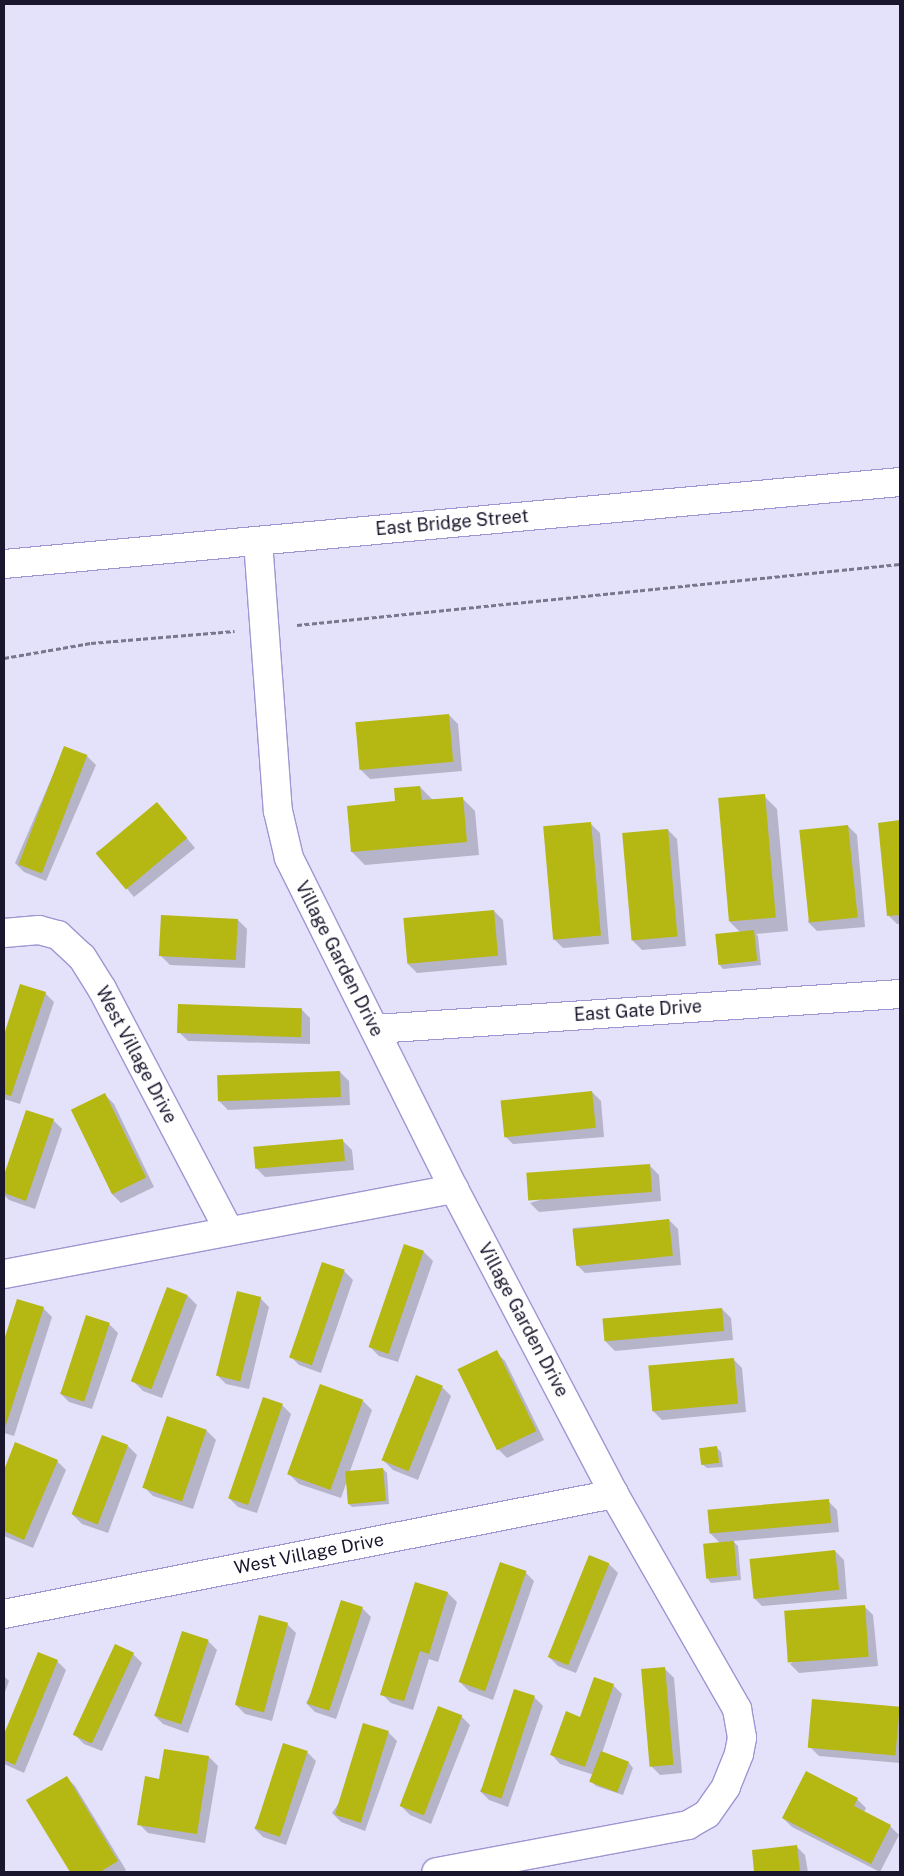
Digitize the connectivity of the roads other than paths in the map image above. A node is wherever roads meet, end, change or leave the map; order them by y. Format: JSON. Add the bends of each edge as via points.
{"nodes":[{"id":1,"x":900,"y":482,"type":"edge"},
{"id":2,"x":258,"y":541,"type":"junction"},
{"id":3,"x":4,"y":564,"type":"edge"},
{"id":4,"x":4,"y":933,"type":"edge"},
{"id":5,"x":900,"y":994,"type":"edge"},
{"id":6,"x":375,"y":1029,"type":"junction"},
{"id":7,"x":454,"y":1189,"type":"junction"},
{"id":8,"x":229,"y":1231,"type":"junction"},
{"id":9,"x":4,"y":1274,"type":"edge"},
{"id":10,"x":614,"y":1494,"type":"junction"},
{"id":11,"x":4,"y":1614,"type":"edge"},
{"id":12,"x":436,"y":1872,"type":"edge"}],
"edges":[{"from":1,"to":2,"type":"street","name":"East Bridge Street"},
{"from":2,"to":3,"type":"street","name":"East Bridge Street"},
{"from":2,"to":6,"type":"street","name":"Village Garden Drive","via":[[278,811],[289,858]]},
{"from":4,"to":8,"type":"street","name":"West Village Drive","via":[[39,930],[58,936],[82,957]]},
{"from":5,"to":6,"type":"street","name":"East Gate Drive"},
{"from":6,"to":7,"type":"street","name":"Village Garden Drive"},
{"from":7,"to":8,"type":"street"},
{"from":7,"to":10,"type":"street","name":"Village Garden Drive"},
{"from":8,"to":9,"type":"street"},
{"from":10,"to":11,"type":"street","name":"West Village Drive"},
{"from":10,"to":12,"type":"street","name":"Village Garden Drive","via":[[737,1709],[742,1738],[726,1787],[707,1814],[688,1825]]}]}
